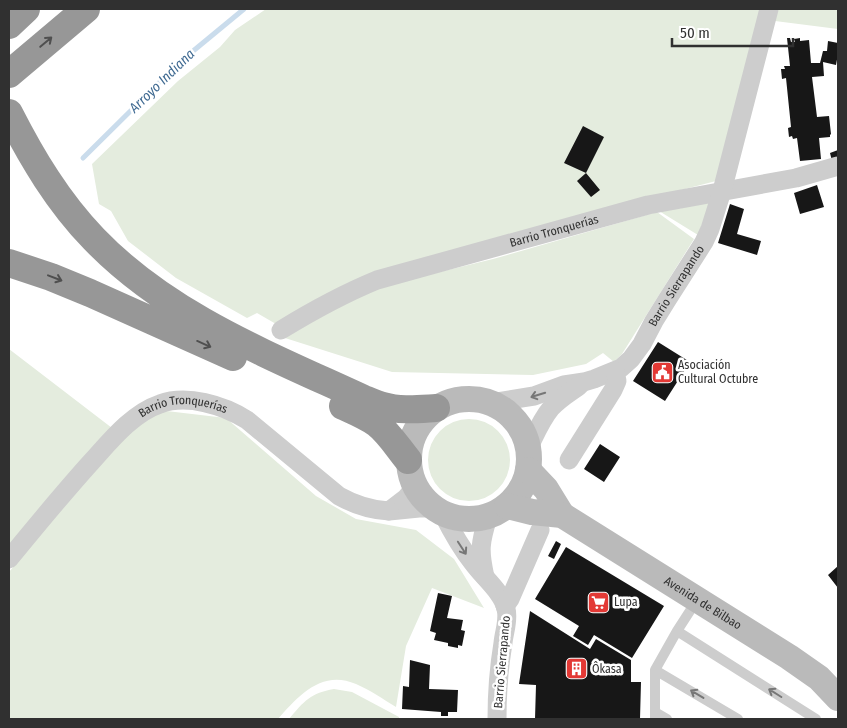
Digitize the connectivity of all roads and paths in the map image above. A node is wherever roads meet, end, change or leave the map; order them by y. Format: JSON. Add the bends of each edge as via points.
{"nodes":[{"id":1,"x":26,"y":9,"type":"edge"},
{"id":2,"x":86,"y":9,"type":"edge"},
{"id":3,"x":769,"y":9,"type":"edge"},
{"id":4,"x":9,"y":25,"type":"edge"},
{"id":5,"x":9,"y":74,"type":"edge"},
{"id":6,"x":9,"y":113,"type":"edge"},
{"id":7,"x":838,"y":166,"type":"edge"},
{"id":8,"x":722,"y":191,"type":"junction"},
{"id":9,"x":9,"y":263,"type":"edge"},
{"id":10,"x":281,"y":330,"type":"dead end"},
{"id":11,"x":615,"y":371,"type":"junction"},
{"id":12,"x":584,"y":382,"type":"junction"},
{"id":13,"x":364,"y":399,"type":"junction"},
{"id":14,"x":490,"y":402,"type":"junction"},
{"id":15,"x":436,"y":408,"type":"junction"},
{"id":16,"x":409,"y":452,"type":"junction"},
{"id":17,"x":528,"y":459,"type":"junction"},
{"id":18,"x":569,"y":460,"type":"dead end"},
{"id":19,"x":415,"y":487,"type":"junction"},
{"id":20,"x":389,"y":511,"type":"junction"},
{"id":21,"x":438,"y":511,"type":"junction"},
{"id":22,"x":498,"y":511,"type":"junction"},
{"id":23,"x":562,"y":516,"type":"junction"},
{"id":24,"x":540,"y":530,"type":"dead end"},
{"id":25,"x":9,"y":559,"type":"edge"},
{"id":26,"x":486,"y":578,"type":"junction"},
{"id":27,"x":697,"y":600,"type":"junction"},
{"id":28,"x":505,"y":606,"type":"junction"},
{"id":29,"x":676,"y":631,"type":"junction"},
{"id":30,"x":655,"y":670,"type":"junction"},
{"id":31,"x":838,"y":698,"type":"edge"},
{"id":32,"x":655,"y":716,"type":"edge"},
{"id":33,"x":497,"y":719,"type":"edge"},
{"id":34,"x":667,"y":719,"type":"edge"},
{"id":35,"x":738,"y":719,"type":"edge"},
{"id":36,"x":816,"y":719,"type":"edge"}],
"edges":[{"from":1,"to":4,"type":"highway"},
{"from":5,"to":2,"type":"highway","one_way":true},
{"from":3,"to":8,"type":"street","name":"Barrio Sierrapando"},
{"from":6,"to":13,"type":"highway","via":[[38,166],[73,216],[141,280],[204,323]]},
{"from":7,"to":8,"type":"street","via":[[796,178]]},
{"from":8,"to":10,"type":"street","name":"Barrio Tronquerías","via":[[648,205],[377,280],[325,304]]},
{"from":8,"to":11,"type":"street","name":"Barrio Sierrapando","via":[[704,242],[642,344],[631,359]]},
{"from":9,"to":16,"type":"highway","one_way":true,"via":[[90,293],[357,412]]},
{"from":11,"to":12,"type":"street","name":"Barrio Sierrapando"},
{"from":11,"to":18,"type":"street","via":[[617,381],[613,390]]},
{"from":12,"to":14,"type":"street","one_way":true,"via":[[564,385],[534,396]]},
{"from":12,"to":17,"type":"street","via":[[551,408],[540,425]]},
{"from":13,"to":15,"type":"highway","via":[[410,410]]},
{"from":13,"to":16,"type":"highway","via":[[383,415]]},
{"from":14,"to":15,"type":"main road","via":[[468,398]]},
{"from":14,"to":17,"type":"main road","via":[[502,408],[519,426],[525,437]]},
{"from":15,"to":16,"type":"main road","via":[[415,431]]},
{"from":16,"to":19,"type":"main road","via":[[410,474]]},
{"from":17,"to":22,"type":"main road","via":[[521,490]]},
{"from":17,"to":23,"type":"main road"},
{"from":19,"to":20,"type":"street"},
{"from":19,"to":21,"type":"main road","via":[[423,499]]},
{"from":20,"to":21,"type":"street","name":"Barrio Tronquerías"},
{"from":20,"to":25,"type":"street","name":"Barrio Tronquerías","via":[[364,508],[339,496],[237,413],[210,404],[168,401],[149,409],[120,431]]},
{"from":21,"to":22,"type":"main road","via":[[466,520]]},
{"from":21,"to":26,"type":"street","name":"Barrio Sierrapando","one_way":true,"via":[[465,553]]},
{"from":22,"to":23,"type":"main road"},
{"from":22,"to":26,"type":"street","via":[[482,538],[481,558]]},
{"from":23,"to":27,"type":"main road","name":"Avenida de Bilbao"},
{"from":24,"to":28,"type":"street","name":"Barrio Sierrapando"},
{"from":26,"to":28,"type":"street","name":"Barrio Sierrapando"},
{"from":27,"to":29,"type":"lane"},
{"from":27,"to":31,"type":"main road","name":"Avenida de Bilbao","via":[[811,672]]},
{"from":28,"to":33,"type":"street","name":"Barrio Sierrapando","via":[[507,622],[502,644]]},
{"from":29,"to":30,"type":"lane"},
{"from":36,"to":29,"type":"lane","one_way":true},
{"from":30,"to":32,"type":"lane"},
{"from":35,"to":30,"type":"lane","one_way":true},
{"from":32,"to":34,"type":"lane"}]}
